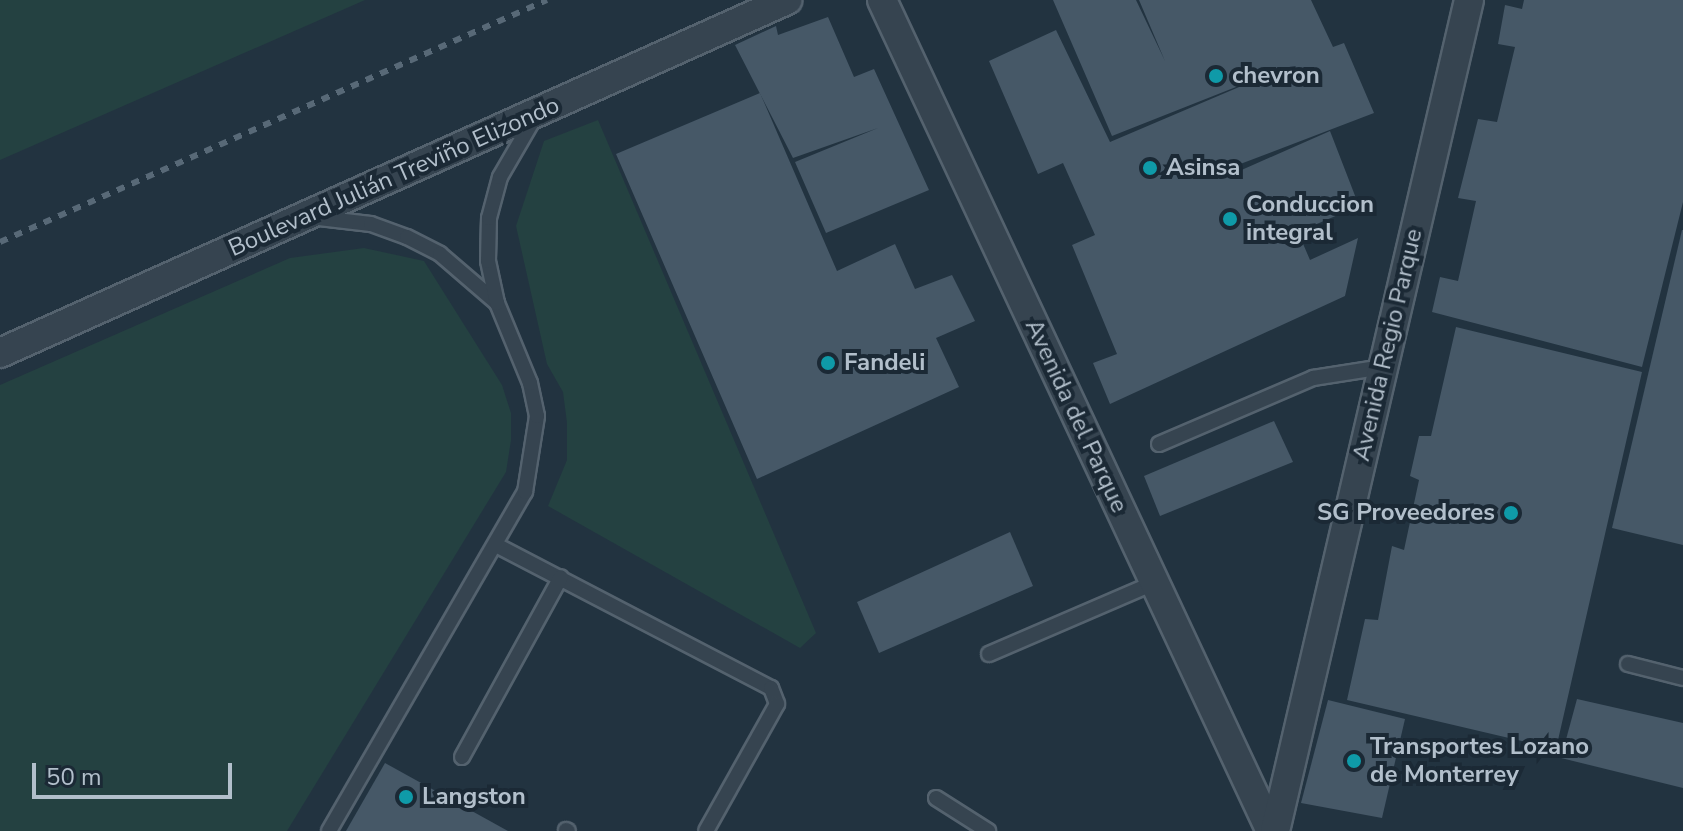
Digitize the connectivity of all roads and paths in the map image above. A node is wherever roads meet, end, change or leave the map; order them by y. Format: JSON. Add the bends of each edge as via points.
{"nodes":[{"id":1,"x":787,"y":0,"type":"edge"},
{"id":2,"x":882,"y":0,"type":"edge"},
{"id":3,"x":1469,"y":0,"type":"edge"},
{"id":4,"x":540,"y":112,"type":"junction"},
{"id":5,"x":302,"y":217,"type":"junction"},
{"id":6,"x":497,"y":303,"type":"junction"},
{"id":7,"x":0,"y":353,"type":"edge"},
{"id":8,"x":1383,"y":367,"type":"junction"},
{"id":9,"x":1159,"y":444,"type":"dead end"},
{"id":10,"x":496,"y":545,"type":"junction"},
{"id":11,"x":561,"y":577,"type":"junction"},
{"id":12,"x":1154,"y":583,"type":"junction"},
{"id":13,"x":989,"y":654,"type":"dead end"},
{"id":14,"x":1628,"y":664,"type":"dead end"},
{"id":15,"x":1683,"y":678,"type":"edge"},
{"id":16,"x":462,"y":757,"type":"dead end"},
{"id":17,"x":936,"y":798,"type":"dead end"},
{"id":18,"x":329,"y":831,"type":"edge"},
{"id":19,"x":706,"y":831,"type":"edge"},
{"id":20,"x":988,"y":831,"type":"edge"},
{"id":21,"x":1273,"y":831,"type":"edge"}],
"edges":[{"from":1,"to":4,"type":"street","name":"Boulevard Julián Treviño Elizondo"},
{"from":2,"to":12,"type":"street","name":"Avenida del Parque"},
{"from":3,"to":8,"type":"street","name":"Avenida Regio Parque"},
{"from":4,"to":5,"type":"street","name":"Boulevard Julián Treviño Elizondo"},
{"from":4,"to":6,"type":"lane","via":[[500,177],[489,218],[488,261]]},
{"from":5,"to":6,"type":"lane","via":[[371,224],[407,237],[440,254]]},
{"from":5,"to":7,"type":"street","name":"Boulevard Julián Treviño Elizondo"},
{"from":6,"to":10,"type":"lane","via":[[530,383],[537,416],[525,492]]},
{"from":8,"to":9,"type":"lane","via":[[1313,378]]},
{"from":8,"to":21,"type":"street","name":"Avenida Regio Parque"},
{"from":10,"to":11,"type":"lane"},
{"from":10,"to":18,"type":"lane"},
{"from":11,"to":16,"type":"lane"},
{"from":11,"to":19,"type":"lane","via":[[776,695],[777,704]]},
{"from":12,"to":13,"type":"lane"},
{"from":12,"to":21,"type":"street","name":"Avenida del Parque"},
{"from":14,"to":15,"type":"lane"},
{"from":17,"to":20,"type":"lane"}]}
